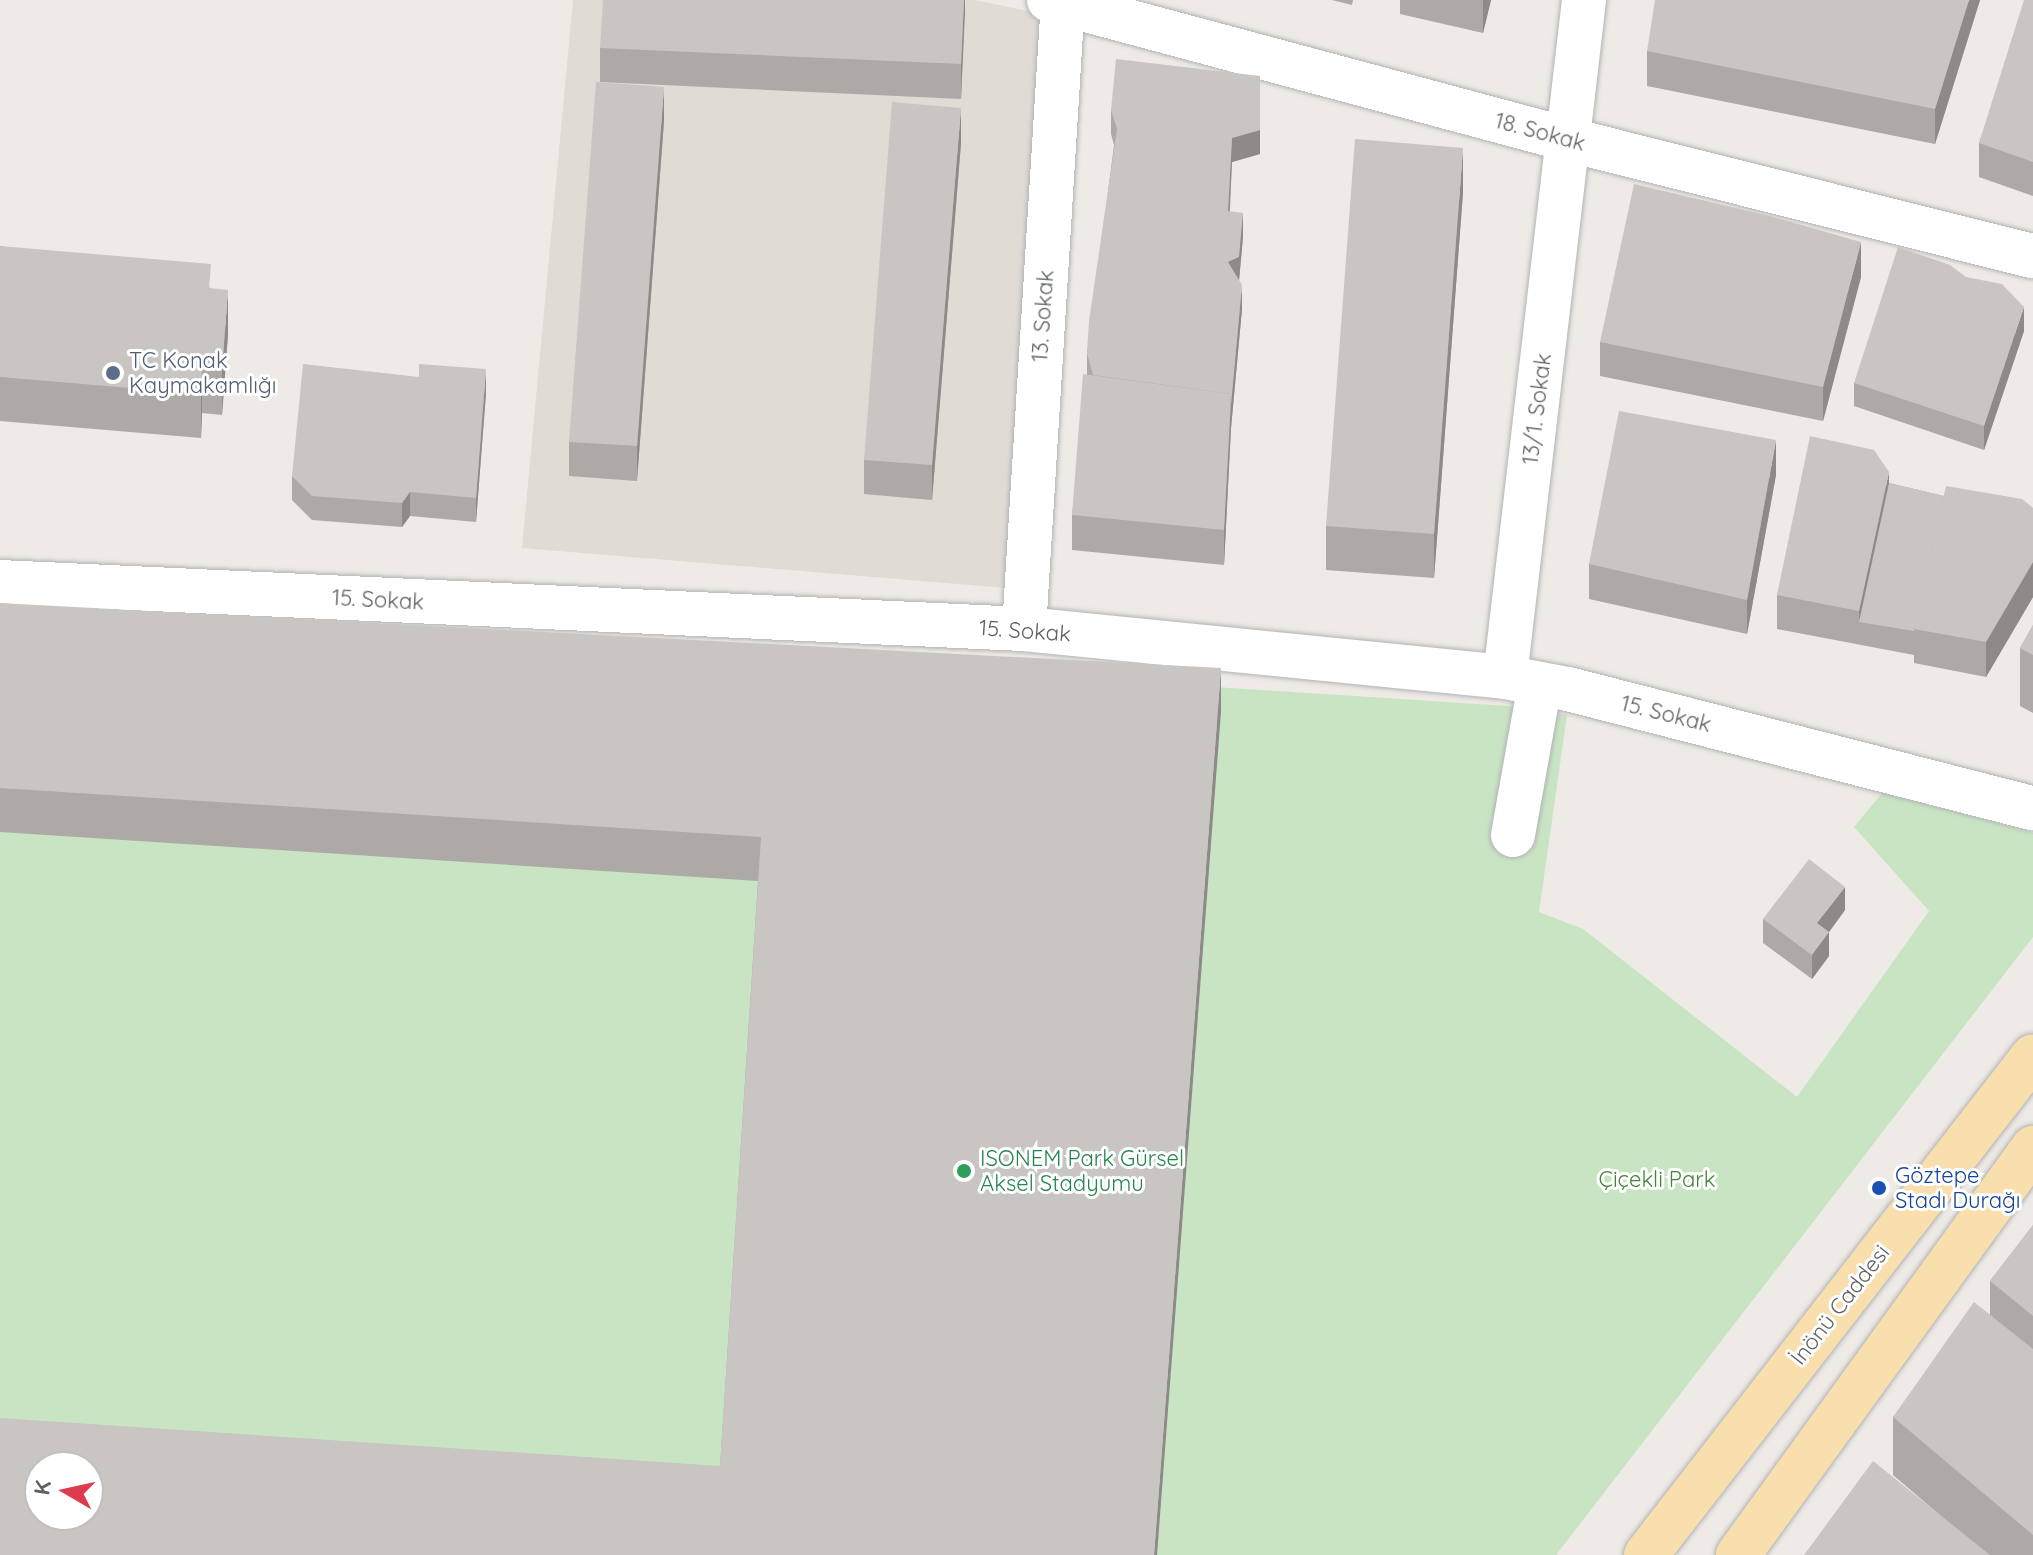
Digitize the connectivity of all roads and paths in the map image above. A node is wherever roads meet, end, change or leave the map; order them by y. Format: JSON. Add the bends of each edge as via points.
{"nodes":[{"id":1,"x":1584,"y":0,"type":"edge"},
{"id":2,"x":1058,"y":1,"type":"edge"},
{"id":3,"x":1570,"y":140,"type":"junction"},
{"id":4,"x":2033,"y":256,"type":"edge"},
{"id":5,"x":0,"y":582,"type":"edge"},
{"id":6,"x":1024,"y":629,"type":"junction"},
{"id":7,"x":1522,"y":681,"type":"junction"},
{"id":8,"x":2033,"y":808,"type":"edge"},
{"id":9,"x":1513,"y":835,"type":"dead end"},
{"id":10,"x":2033,"y":1056,"type":"edge"},
{"id":11,"x":2033,"y":1148,"type":"edge"},
{"id":12,"x":1646,"y":1555,"type":"edge"},
{"id":13,"x":1738,"y":1555,"type":"edge"}],
"edges":[{"from":1,"to":3,"type":"street","name":"13/1. Sokak"},
{"from":2,"to":3,"type":"street","name":"18. Sokak"},
{"from":2,"to":6,"type":"street","name":"13. Sokak"},
{"from":3,"to":4,"type":"street","name":"18. Sokak"},
{"from":3,"to":7,"type":"street","name":"13/1. Sokak"},
{"from":5,"to":6,"type":"street","name":"15. Sokak"},
{"from":6,"to":7,"type":"street","name":"15. Sokak"},
{"from":7,"to":8,"type":"street","name":"15. Sokak"},
{"from":7,"to":9,"type":"street","name":"13/1. Sokak"},
{"from":10,"to":12,"type":"main road","name":"İnönü Caddesi"},
{"from":11,"to":13,"type":"main road"}]}
